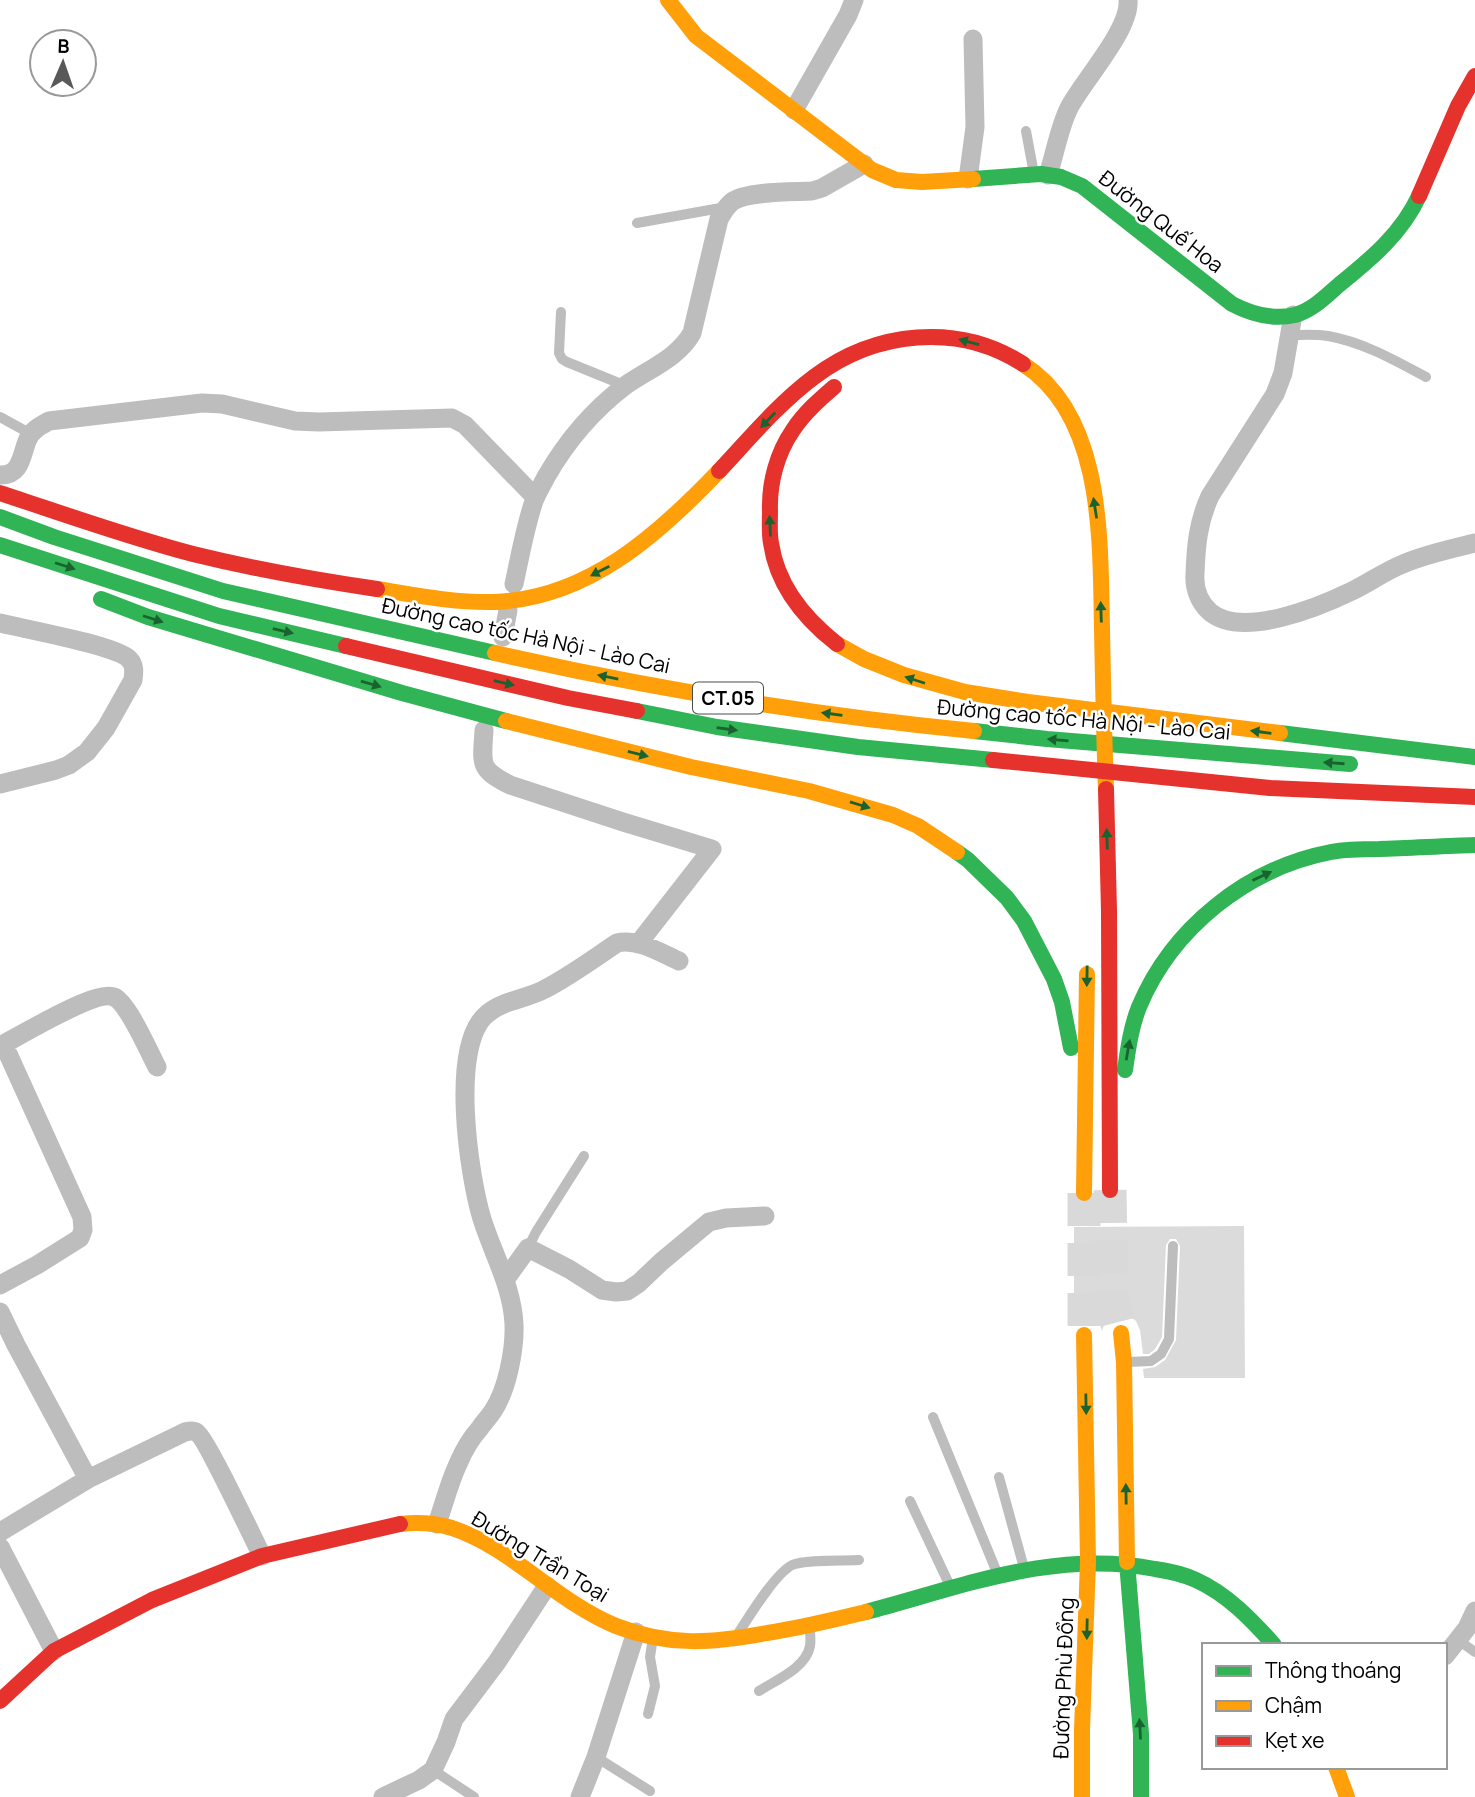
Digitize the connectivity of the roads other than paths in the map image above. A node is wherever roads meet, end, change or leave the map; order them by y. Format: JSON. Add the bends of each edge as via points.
{"nodes":[{"id":1,"x":668,"y":0,"type":"edge"},
{"id":2,"x":854,"y":0,"type":"edge"},
{"id":3,"x":1128,"y":0,"type":"edge"},
{"id":4,"x":974,"y":39,"type":"dead end"},
{"id":5,"x":1475,"y":76,"type":"edge"},
{"id":6,"x":794,"y":110,"type":"junction"},
{"id":7,"x":1026,"y":131,"type":"dead end"},
{"id":8,"x":864,"y":164,"type":"junction"},
{"id":9,"x":1041,"y":175,"type":"junction"},
{"id":10,"x":968,"y":179,"type":"junction"},
{"id":11,"x":726,"y":207,"type":"junction"},
{"id":12,"x":637,"y":223,"type":"dead end"},
{"id":13,"x":561,"y":312,"type":"dead end"},
{"id":14,"x":1293,"y":315,"type":"junction"},
{"id":15,"x":1290,"y":335,"type":"junction"},
{"id":16,"x":848,"y":376,"type":"dead end"},
{"id":17,"x":1426,"y":377,"type":"dead end"},
{"id":18,"x":626,"y":386,"type":"junction"},
{"id":19,"x":0,"y":417,"type":"edge"},
{"id":20,"x":31,"y":434,"type":"junction"},
{"id":21,"x":0,"y":475,"type":"edge"},
{"id":22,"x":0,"y":493,"type":"edge"},
{"id":23,"x":536,"y":497,"type":"junction"},
{"id":24,"x":0,"y":517,"type":"edge"},
{"id":25,"x":1475,"y":542,"type":"edge"},
{"id":26,"x":0,"y":545,"type":"edge"},
{"id":27,"x":0,"y":554,"type":"edge"},
{"id":28,"x":59,"y":581,"type":"dead end"},
{"id":29,"x":514,"y":584,"type":"dead end"},
{"id":30,"x":82,"y":591,"type":"dead end"},
{"id":31,"x":508,"y":610,"type":"dead end"},
{"id":32,"x":0,"y":623,"type":"edge"},
{"id":33,"x":503,"y":637,"type":"dead end"},
{"id":34,"x":1084,"y":687,"type":"dead end"},
{"id":35,"x":484,"y":730,"type":"dead end"},
{"id":36,"x":1475,"y":757,"type":"edge"},
{"id":37,"x":1369,"y":765,"type":"dead end"},
{"id":38,"x":1085,"y":784,"type":"dead end"},
{"id":39,"x":0,"y":785,"type":"edge"},
{"id":40,"x":1475,"y":797,"type":"edge"},
{"id":41,"x":1475,"y":845,"type":"edge"},
{"id":42,"x":638,"y":944,"type":"junction"},
{"id":43,"x":1087,"y":957,"type":"dead end"},
{"id":44,"x":679,"y":961,"type":"dead end"},
{"id":45,"x":2,"y":1045,"type":"edge"},
{"id":46,"x":157,"y":1067,"type":"dead end"},
{"id":47,"x":584,"y":1156,"type":"dead end"},
{"id":48,"x":765,"y":1216,"type":"dead end"},
{"id":49,"x":1173,"y":1246,"type":"dead end"},
{"id":50,"x":528,"y":1248,"type":"junction"},
{"id":51,"x":505,"y":1280,"type":"junction"},
{"id":52,"x":0,"y":1285,"type":"edge"},
{"id":53,"x":0,"y":1312,"type":"edge"},
{"id":54,"x":1121,"y":1332,"type":"tunnel mouth"},
{"id":55,"x":1084,"y":1335,"type":"tunnel mouth"},
{"id":56,"x":1124,"y":1362,"type":"junction"},
{"id":57,"x":933,"y":1416,"type":"dead end"},
{"id":58,"x":999,"y":1477,"type":"dead end"},
{"id":59,"x":88,"y":1479,"type":"junction"},
{"id":60,"x":910,"y":1501,"type":"dead end"},
{"id":61,"x":437,"y":1524,"type":"junction"},
{"id":62,"x":0,"y":1532,"type":"edge"},
{"id":63,"x":0,"y":1547,"type":"edge"},
{"id":64,"x":262,"y":1556,"type":"junction"},
{"id":65,"x":859,"y":1560,"type":"dead end"},
{"id":66,"x":1088,"y":1561,"type":"junction"},
{"id":67,"x":1127,"y":1562,"type":"junction"},
{"id":68,"x":1024,"y":1569,"type":"junction"},
{"id":69,"x":998,"y":1575,"type":"junction"},
{"id":70,"x":547,"y":1586,"type":"junction"},
{"id":71,"x":951,"y":1588,"type":"junction"},
{"id":72,"x":1475,"y":1611,"type":"edge"},
{"id":73,"x":810,"y":1626,"type":"junction"},
{"id":74,"x":645,"y":1634,"type":"junction"},
{"id":75,"x":735,"y":1639,"type":"junction"},
{"id":76,"x":1272,"y":1643,"type":"edge"},
{"id":77,"x":1452,"y":1648,"type":"edge"},
{"id":78,"x":54,"y":1651,"type":"junction"},
{"id":79,"x":1475,"y":1652,"type":"edge"},
{"id":80,"x":759,"y":1691,"type":"dead end"},
{"id":81,"x":0,"y":1701,"type":"edge"},
{"id":82,"x":648,"y":1714,"type":"dead end"},
{"id":83,"x":596,"y":1757,"type":"junction"},
{"id":84,"x":1337,"y":1769,"type":"edge"},
{"id":85,"x":433,"y":1770,"type":"junction"},
{"id":86,"x":650,"y":1791,"type":"dead end"},
{"id":87,"x":383,"y":1797,"type":"edge"},
{"id":88,"x":474,"y":1797,"type":"edge"},
{"id":89,"x":580,"y":1797,"type":"edge"},
{"id":90,"x":1082,"y":1797,"type":"edge"},
{"id":91,"x":1141,"y":1797,"type":"edge"},
{"id":92,"x":1347,"y":1797,"type":"edge"}],
"edges":[{"from":1,"to":6,"type":"main road","name":"Đường Quế Hoa","via":[[696,36]]},
{"from":2,"to":6,"type":"street"},
{"from":3,"to":9,"type":"street","via":[[1127,15],[1065,116]]},
{"from":4,"to":10,"type":"street","via":[[975,127]]},
{"from":5,"to":14,"type":"main road","name":"Đường Quế Hoa","via":[[1457,106],[1417,202],[1399,229],[1312,308]]},
{"from":6,"to":8,"type":"main road","name":"Đường Quế Hoa"},
{"from":7,"to":9,"type":"lane"},
{"from":8,"to":10,"type":"main road","name":"Đường Quế Hoa","via":[[896,180]]},
{"from":8,"to":11,"type":"street","via":[[822,188],[746,196]]},
{"from":9,"to":10,"type":"main road","name":"Đường Quế Hoa"},
{"from":9,"to":14,"type":"main road","name":"Đường Quế Hoa","via":[[1082,186],[1248,313]]},
{"from":11,"to":12,"type":"lane"},
{"from":11,"to":18,"type":"street","via":[[719,219],[692,333],[675,353]]},
{"from":13,"to":18,"type":"lane","via":[[562,359]]},
{"from":14,"to":15,"type":"street"},
{"from":15,"to":17,"type":"lane","via":[[1347,341]]},
{"from":15,"to":25,"type":"street","via":[[1275,394],[1202,513],[1195,581],[1207,610],[1216,617],[1246,623],[1279,619],[1351,591],[1412,560]]},
{"from":36,"to":16,"type":"main road","one_way":true,"via":[[986,695],[895,673],[833,642],[806,616],[785,585],[771,545],[768,503],[775,467],[789,435],[815,402]]},
{"from":18,"to":23,"type":"street","via":[[560,453]]},
{"from":19,"to":20,"type":"lane"},
{"from":20,"to":21,"type":"street","via":[[14,473]]},
{"from":20,"to":23,"type":"street","via":[[49,421],[202,403],[295,421],[452,418],[465,425]]},
{"from":22,"to":41,"type":"main road","via":[[216,560],[321,581],[464,602],[526,598],[580,581],[644,542],[671,520],[799,387],[839,361],[891,340],[929,335],[964,339],[1027,365],[1046,379],[1070,414],[1090,471],[1099,535],[1109,907],[1110,1190],[1134,1020],[1153,979],[1197,923],[1251,881],[1307,858],[1362,849]]},
{"from":23,"to":29,"type":"street"},
{"from":37,"to":24,"type":"main road","name":"Đường cao tốc Hà Nội - Lào Cai","number":"CT.05","one_way":true,"via":[[908,724],[640,683],[223,590]]},
{"from":26,"to":40,"type":"main road","number":"CT.05","one_way":true,"via":[[219,616],[568,698],[717,727],[858,747],[1270,788]]},
{"from":27,"to":28,"type":"main road"},
{"from":30,"to":43,"type":"main road","via":[[148,618],[401,693],[677,764],[809,791],[918,826],[968,860],[1007,898],[1054,979],[1075,1077],[1084,1193]]},
{"from":31,"to":33,"type":"street"},
{"from":32,"to":39,"type":"street","via":[[99,646],[120,653],[134,666],[133,680],[106,728],[86,752],[69,765]]},
{"from":34,"to":38,"type":"main road"},
{"from":35,"to":42,"type":"street","via":[[483,761],[492,776],[712,849]]},
{"from":42,"to":44,"type":"street"},
{"from":42,"to":51,"type":"street","via":[[617,943],[544,990],[494,1009],[473,1034],[465,1084],[473,1187]]},
{"from":45,"to":46,"type":"street","via":[[85,1001],[114,996],[122,1002]]},
{"from":45,"to":52,"type":"street","via":[[83,1224],[80,1238]]},
{"from":47,"to":50,"type":"lane"},
{"from":48,"to":50,"type":"street","via":[[709,1222],[627,1291],[601,1290]]},
{"from":49,"to":56,"type":"lane","via":[[1169,1339],[1151,1362]]},
{"from":50,"to":51,"type":"street"},
{"from":51,"to":61,"type":"street","via":[[514,1326],[506,1378],[494,1410],[457,1465]]},
{"from":53,"to":59,"type":"street"},
{"from":54,"to":56,"type":"main road"},
{"from":55,"to":66,"type":"main road","name":"Đường Phù Đổng","one_way":true},
{"from":67,"to":56,"type":"main road","one_way":true},
{"from":57,"to":69,"type":"lane"},
{"from":58,"to":68,"type":"lane"},
{"from":59,"to":62,"type":"street"},
{"from":59,"to":64,"type":"street","via":[[192,1430],[209,1450]]},
{"from":60,"to":71,"type":"lane"},
{"from":61,"to":64,"type":"main road","name":"Đường Trần Toại","via":[[398,1524]]},
{"from":61,"to":70,"type":"main road","name":"Đường Trần Toại","via":[[480,1541]]},
{"from":63,"to":78,"type":"street"},
{"from":64,"to":78,"type":"main road","name":"Đường Trần Toại","via":[[152,1600]]},
{"from":65,"to":75,"type":"lane","via":[[792,1566],[764,1595]]},
{"from":66,"to":67,"type":"main road","name":"Đường Trần Toại"},
{"from":66,"to":68,"type":"main road","name":"Đường Trần Toại"},
{"from":66,"to":90,"type":"main road","name":"Đường Phù Đổng","one_way":true},
{"from":67,"to":76,"type":"main road","name":"Đường Trần Toại","via":[[1201,1582],[1245,1614]]},
{"from":91,"to":67,"type":"main road","one_way":true,"via":[[1141,1734]]},
{"from":68,"to":69,"type":"main road","name":"Đường Trần Toại"},
{"from":69,"to":71,"type":"main road","name":"Đường Trần Toại"},
{"from":70,"to":74,"type":"main road","name":"Đường Trần Toại","via":[[589,1614]]},
{"from":70,"to":85,"type":"street","via":[[454,1719]]},
{"from":71,"to":73,"type":"main road","name":"Đường Trần Toại"},
{"from":72,"to":77,"type":"street"},
{"from":73,"to":75,"type":"main road","name":"Đường Trần Toại"},
{"from":73,"to":80,"type":"lane","via":[[810,1645],[802,1662]]},
{"from":74,"to":75,"type":"main road","name":"Đường Trần Toại","via":[[686,1642]]},
{"from":74,"to":82,"type":"lane","via":[[655,1686]]},
{"from":74,"to":83,"type":"street"},
{"from":77,"to":79,"type":"lane"},
{"from":78,"to":81,"type":"main road","name":"Đường Trần Toại"},
{"from":83,"to":86,"type":"lane"},
{"from":83,"to":89,"type":"street"},
{"from":84,"to":92,"type":"main road"},
{"from":85,"to":87,"type":"street"},
{"from":85,"to":88,"type":"lane"}]}
